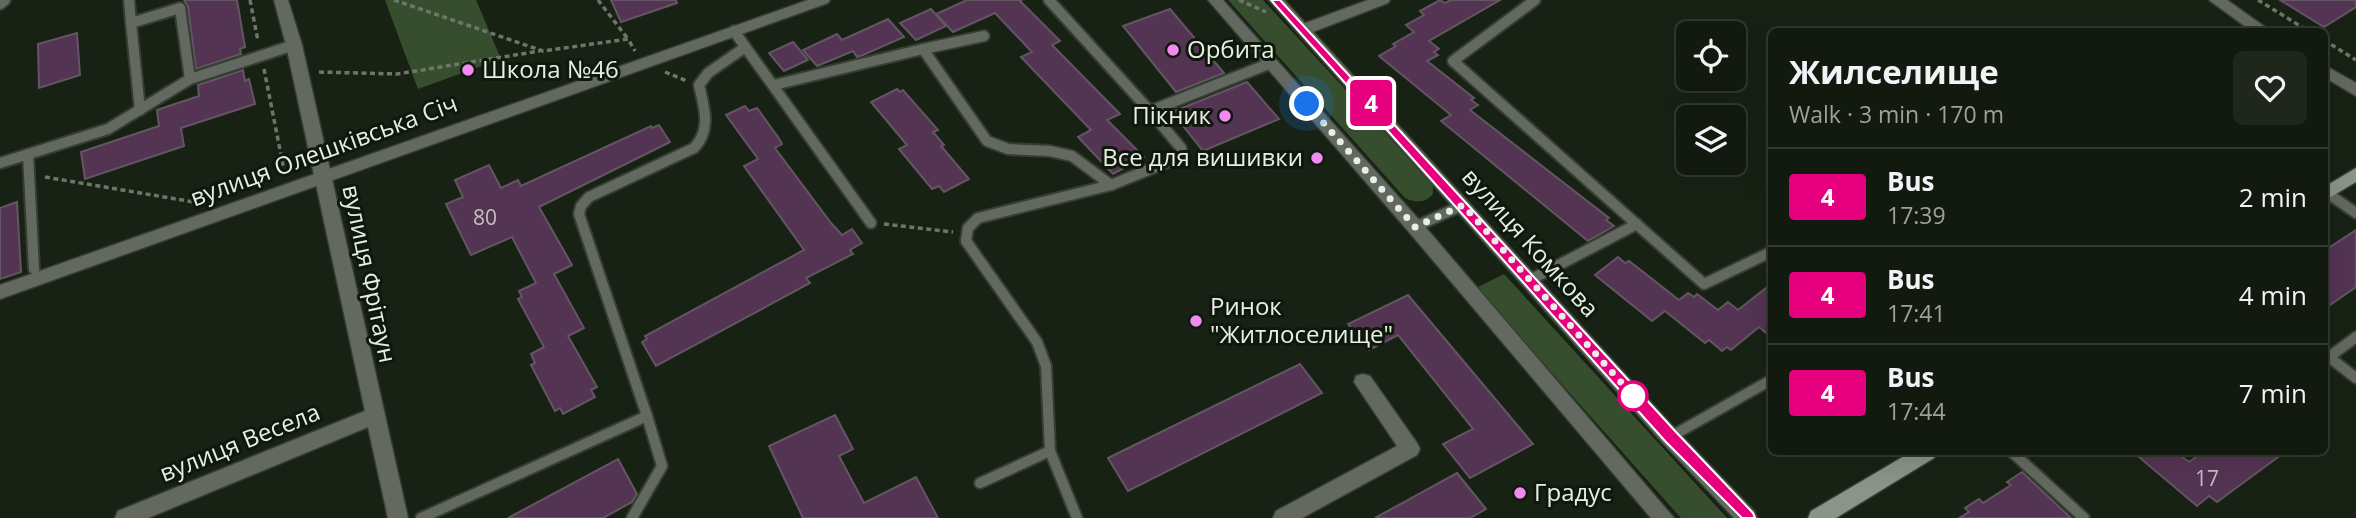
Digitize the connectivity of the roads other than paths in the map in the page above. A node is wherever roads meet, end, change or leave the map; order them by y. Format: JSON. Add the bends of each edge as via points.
{"nodes":[{"id":1,"x":5,"y":0,"type":"edge"},
{"id":2,"x":130,"y":0,"type":"edge"},
{"id":3,"x":281,"y":0,"type":"edge"},
{"id":4,"x":823,"y":0,"type":"edge"},
{"id":5,"x":1049,"y":0,"type":"edge"},
{"id":6,"x":1215,"y":0,"type":"edge"},
{"id":7,"x":1276,"y":0,"type":"edge"},
{"id":8,"x":1383,"y":0,"type":"edge"},
{"id":9,"x":1535,"y":0,"type":"edge"},
{"id":10,"x":2216,"y":0,"type":"edge"},
{"id":11,"x":0,"y":4,"type":"edge"},
{"id":12,"x":131,"y":23,"type":"junction"},
{"id":13,"x":2259,"y":28,"type":"edge"},
{"id":14,"x":1305,"y":29,"type":"junction"},
{"id":15,"x":734,"y":31,"type":"junction"},
{"id":16,"x":984,"y":36,"type":"dead end"},
{"id":17,"x":294,"y":45,"type":"junction"},
{"id":18,"x":744,"y":48,"type":"junction"},
{"id":19,"x":923,"y":49,"type":"junction"},
{"id":20,"x":1271,"y":63,"type":"junction"},
{"id":21,"x":2328,"y":72,"type":"edge"},
{"id":22,"x":190,"y":79,"type":"junction"},
{"id":23,"x":774,"y":85,"type":"junction"},
{"id":24,"x":2356,"y":90,"type":"edge"},
{"id":25,"x":140,"y":110,"type":"junction"},
{"id":26,"x":1150,"y":111,"type":"junction"},
{"id":27,"x":28,"y":154,"type":"junction"},
{"id":28,"x":0,"y":163,"type":"edge"},
{"id":29,"x":2356,"y":174,"type":"edge"},
{"id":30,"x":323,"y":178,"type":"junction"},
{"id":31,"x":1111,"y":185,"type":"junction"},
{"id":32,"x":2328,"y":192,"type":"edge"},
{"id":33,"x":2328,"y":196,"type":"edge"},
{"id":34,"x":1463,"y":205,"type":"junction"},
{"id":35,"x":2356,"y":212,"type":"edge"},
{"id":36,"x":871,"y":223,"type":"road end"},
{"id":37,"x":1637,"y":224,"type":"junction"},
{"id":38,"x":1415,"y":227,"type":"junction"},
{"id":39,"x":1768,"y":253,"type":"edge"},
{"id":40,"x":34,"y":269,"type":"dead end"},
{"id":41,"x":1530,"y":280,"type":"junction"},
{"id":42,"x":0,"y":292,"type":"edge"},
{"id":43,"x":2356,"y":337,"type":"edge"},
{"id":44,"x":2328,"y":355,"type":"edge"},
{"id":45,"x":2328,"y":357,"type":"edge"},
{"id":46,"x":2343,"y":368,"type":"junction"},
{"id":47,"x":2356,"y":368,"type":"edge"},
{"id":48,"x":2356,"y":377,"type":"edge"},
{"id":49,"x":1363,"y":382,"type":"dead end"},
{"id":50,"x":1768,"y":382,"type":"edge"},
{"id":51,"x":374,"y":416,"type":"junction"},
{"id":52,"x":647,"y":416,"type":"junction"},
{"id":53,"x":1670,"y":437,"type":"junction"},
{"id":54,"x":1050,"y":451,"type":"junction"},
{"id":55,"x":1922,"y":455,"type":"edge"},
{"id":56,"x":2015,"y":455,"type":"edge"},
{"id":57,"x":980,"y":482,"type":"dead end"},
{"id":58,"x":125,"y":518,"type":"edge"},
{"id":59,"x":398,"y":518,"type":"edge"},
{"id":60,"x":421,"y":518,"type":"edge"},
{"id":61,"x":632,"y":518,"type":"edge"},
{"id":62,"x":1077,"y":518,"type":"edge"},
{"id":63,"x":1283,"y":518,"type":"edge"},
{"id":64,"x":1664,"y":518,"type":"edge"},
{"id":65,"x":1747,"y":518,"type":"edge"},
{"id":66,"x":1818,"y":518,"type":"edge"},
{"id":67,"x":2084,"y":518,"type":"edge"}],
"edges":[{"from":1,"to":11,"type":"lane"},
{"from":2,"to":12,"type":"lane"},
{"from":3,"to":17,"type":"street","name":"вулиця Фрітаун"},
{"from":4,"to":15,"type":"street","name":"вулиця Олешківська Січ"},
{"from":5,"to":26,"type":"lane"},
{"from":6,"to":20,"type":"street"},
{"from":7,"to":14,"type":"street","name":"вулиця Комкова"},
{"from":8,"to":14,"type":"street"},
{"from":9,"to":37,"type":"lane","via":[[1453,61]]},
{"from":10,"to":13,"type":"street"},
{"from":12,"to":22,"type":"lane","via":[[180,8]]},
{"from":12,"to":25,"type":"lane"},
{"from":14,"to":34,"type":"street","name":"вулиця Комкова"},
{"from":15,"to":18,"type":"lane"},
{"from":15,"to":30,"type":"street","name":"вулиця Олешківська Січ"},
{"from":16,"to":19,"type":"lane"},
{"from":17,"to":22,"type":"lane"},
{"from":17,"to":30,"type":"street","name":"вулиця Фрітаун"},
{"from":18,"to":23,"type":"lane"},
{"from":18,"to":52,"type":"lane","via":[[708,73],[699,85],[707,132],[704,140],[589,197],[581,206],[579,214]]},
{"from":19,"to":23,"type":"lane"},
{"from":19,"to":31,"type":"lane","via":[[987,141],[1015,152],[1070,155]]},
{"from":20,"to":26,"type":"lane"},
{"from":20,"to":38,"type":"street"},
{"from":21,"to":24,"type":"street"},
{"from":22,"to":25,"type":"lane"},
{"from":23,"to":36,"type":"lane"},
{"from":25,"to":27,"type":"lane","via":[[107,130]]},
{"from":26,"to":31,"type":"lane","via":[[1182,153]]},
{"from":27,"to":28,"type":"lane"},
{"from":27,"to":40,"type":"lane"},
{"from":29,"to":32,"type":"main road"},
{"from":30,"to":42,"type":"street","name":"вулиця Олешківська Січ"},
{"from":30,"to":51,"type":"street","name":"вулиця Фрітаун"},
{"from":31,"to":54,"type":"lane","via":[[978,218],[965,233],[966,241],[1037,342],[1046,366]]},
{"from":33,"to":35,"type":"lane"},
{"from":34,"to":38,"type":"lane"},
{"from":34,"to":41,"type":"street","name":"вулиця Комкова"},
{"from":37,"to":39,"type":"lane","via":[[1704,284]]},
{"from":37,"to":41,"type":"lane"},
{"from":38,"to":64,"type":"street"},
{"from":41,"to":53,"type":"street","name":"вулиця Комкова"},
{"from":43,"to":44,"type":"lane"},
{"from":45,"to":46,"type":"lane"},
{"from":46,"to":47,"type":"lane"},
{"from":46,"to":48,"type":"lane"},
{"from":49,"to":63,"type":"street","via":[[1410,449]]},
{"from":50,"to":53,"type":"lane"},
{"from":51,"to":58,"type":"street","name":"вулиця Весела"},
{"from":51,"to":59,"type":"street","name":"вулиця Фрітаун"},
{"from":52,"to":60,"type":"lane"},
{"from":52,"to":61,"type":"lane","via":[[663,466]]},
{"from":53,"to":65,"type":"street","name":"вулиця Комкова"},
{"from":54,"to":57,"type":"lane"},
{"from":54,"to":62,"type":"lane"},
{"from":55,"to":66,"type":"main road"},
{"from":56,"to":67,"type":"lane"}]}
